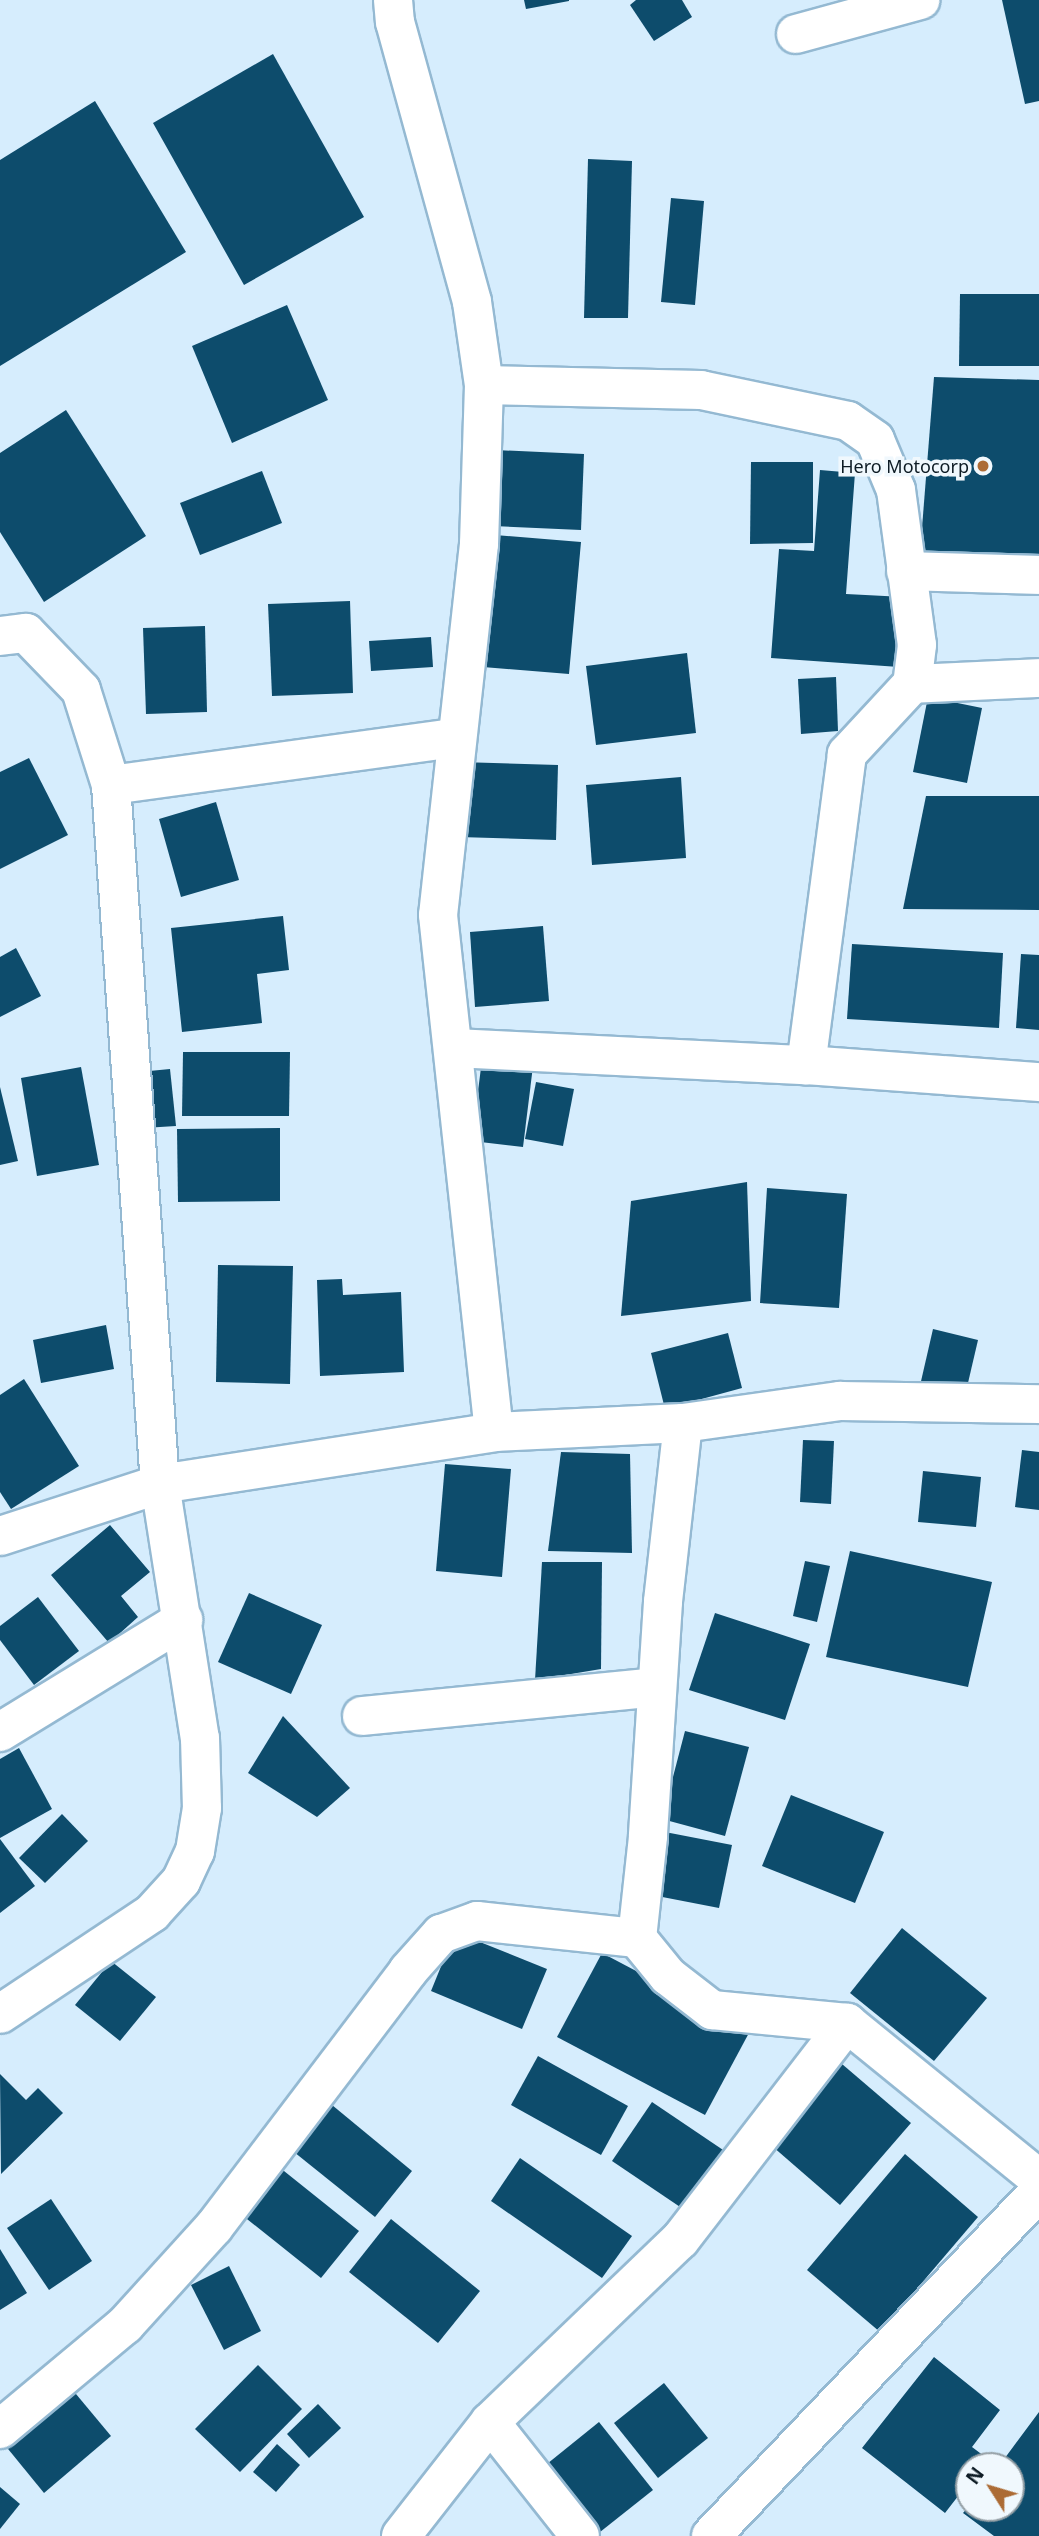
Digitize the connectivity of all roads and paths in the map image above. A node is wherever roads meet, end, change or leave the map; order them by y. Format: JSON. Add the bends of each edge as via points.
{"nodes":[{"id":1,"x":393,"y":0,"type":"edge"},
{"id":2,"x":920,"y":0,"type":"edge"},
{"id":3,"x":796,"y":34,"type":"dead end"},
{"id":4,"x":484,"y":385,"type":"junction"},
{"id":5,"x":906,"y":571,"type":"junction"},
{"id":6,"x":1039,"y":575,"type":"edge"},
{"id":7,"x":0,"y":636,"type":"edge"},
{"id":8,"x":1039,"y":677,"type":"edge"},
{"id":9,"x":912,"y":684,"type":"junction"},
{"id":10,"x":456,"y":738,"type":"junction"},
{"id":11,"x":111,"y":785,"type":"junction"},
{"id":12,"x":453,"y":1048,"type":"junction"},
{"id":13,"x":806,"y":1065,"type":"junction"},
{"id":14,"x":1039,"y":1083,"type":"edge"},
{"id":15,"x":1039,"y":1404,"type":"edge"},
{"id":16,"x":683,"y":1423,"type":"junction"},
{"id":17,"x":494,"y":1432,"type":"junction"},
{"id":18,"x":160,"y":1484,"type":"junction"},
{"id":19,"x":0,"y":1536,"type":"edge"},
{"id":20,"x":183,"y":1620,"type":"junction"},
{"id":21,"x":657,"y":1687,"type":"junction"},
{"id":22,"x":362,"y":1716,"type":"dead end"},
{"id":23,"x":0,"y":1732,"type":"edge"},
{"id":24,"x":636,"y":1938,"type":"junction"},
{"id":25,"x":0,"y":2014,"type":"edge"},
{"id":26,"x":847,"y":2022,"type":"junction"},
{"id":27,"x":1039,"y":2179,"type":"edge"},
{"id":28,"x":1039,"y":2192,"type":"edge"},
{"id":29,"x":490,"y":2422,"type":"junction"},
{"id":30,"x":0,"y":2429,"type":"edge"},
{"id":31,"x":401,"y":2536,"type":"edge"},
{"id":32,"x":580,"y":2536,"type":"edge"},
{"id":33,"x":711,"y":2536,"type":"edge"}],
"edges":[{"from":1,"to":4,"type":"street","via":[[395,22],[472,302]]},
{"from":2,"to":3,"type":"street"},
{"from":4,"to":5,"type":"street","via":[[701,390],[848,421],[875,440],[896,489]]},
{"from":4,"to":10,"type":"street","via":[[479,544]]},
{"from":5,"to":6,"type":"street"},
{"from":5,"to":9,"type":"street","via":[[917,645]]},
{"from":7,"to":11,"type":"street","via":[[26,633],[81,690]]},
{"from":8,"to":9,"type":"street"},
{"from":9,"to":13,"type":"street","via":[[847,754]]},
{"from":10,"to":11,"type":"street"},
{"from":10,"to":12,"type":"street","via":[[438,915]]},
{"from":11,"to":18,"type":"street"},
{"from":12,"to":13,"type":"street"},
{"from":12,"to":17,"type":"street"},
{"from":13,"to":14,"type":"street"},
{"from":15,"to":16,"type":"street","via":[[841,1401]]},
{"from":16,"to":17,"type":"street"},
{"from":16,"to":21,"type":"street"},
{"from":17,"to":18,"type":"street"},
{"from":18,"to":19,"type":"street"},
{"from":18,"to":20,"type":"street"},
{"from":20,"to":23,"type":"street"},
{"from":20,"to":25,"type":"street","via":[[200,1738],[202,1808],[195,1851],[181,1881],[152,1913]]},
{"from":21,"to":22,"type":"street"},
{"from":21,"to":24,"type":"street","via":[[649,1836]]},
{"from":24,"to":26,"type":"street","via":[[668,1976],[712,2010]]},
{"from":24,"to":30,"type":"street","via":[[477,1921],[441,1934],[214,2227],[124,2325]]},
{"from":26,"to":27,"type":"street"},
{"from":26,"to":29,"type":"street","via":[[680,2240]]},
{"from":28,"to":33,"type":"street"},
{"from":29,"to":31,"type":"street"},
{"from":29,"to":32,"type":"street"}]}
